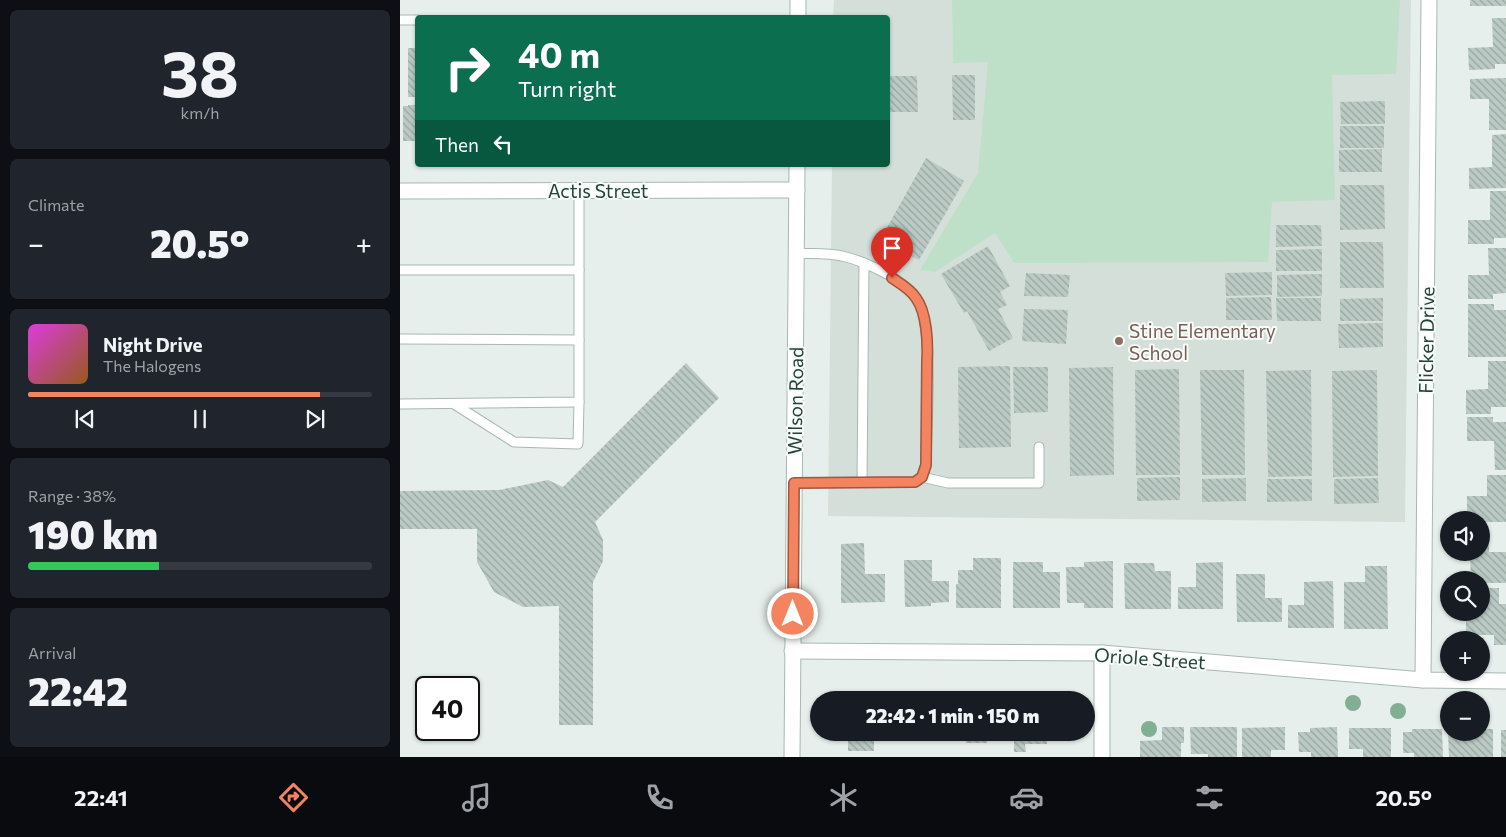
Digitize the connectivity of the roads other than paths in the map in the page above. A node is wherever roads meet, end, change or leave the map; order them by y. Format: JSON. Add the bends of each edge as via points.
{"nodes":[{"id":1,"x":798,"y":0,"type":"edge"},
{"id":2,"x":1429,"y":0,"type":"edge"},
{"id":3,"x":798,"y":15,"type":"edge"},
{"id":4,"x":400,"y":20,"type":"edge"},
{"id":5,"x":415,"y":20,"type":"edge"},
{"id":6,"x":797,"y":167,"type":"edge"},
{"id":7,"x":579,"y":190,"type":"junction"},
{"id":8,"x":796,"y":190,"type":"junction"},
{"id":9,"x":400,"y":191,"type":"edge"},
{"id":10,"x":796,"y":253,"type":"junction"},
{"id":11,"x":864,"y":263,"type":"junction"},
{"id":12,"x":400,"y":270,"type":"edge"},
{"id":13,"x":579,"y":270,"type":"junction"},
{"id":14,"x":400,"y":339,"type":"edge"},
{"id":15,"x":579,"y":340,"type":"junction"},
{"id":16,"x":579,"y":402,"type":"junction"},
{"id":17,"x":400,"y":404,"type":"edge"},
{"id":18,"x":453,"y":404,"type":"junction"},
{"id":19,"x":1039,"y":447,"type":"dead end"},
{"id":20,"x":922,"y":477,"type":"junction"},
{"id":21,"x":862,"y":482,"type":"junction"},
{"id":22,"x":794,"y":483,"type":"junction"},
{"id":23,"x":792,"y":651,"type":"junction"},
{"id":24,"x":1102,"y":653,"type":"junction"},
{"id":25,"x":1422,"y":680,"type":"junction"},
{"id":26,"x":1506,"y":681,"type":"edge"},
{"id":27,"x":792,"y":757,"type":"edge"},
{"id":28,"x":1102,"y":757,"type":"edge"}],
"edges":[{"from":1,"to":3,"type":"street"},
{"from":2,"to":25,"type":"street","name":"Flicker Drive"},
{"from":4,"to":5,"type":"lane"},
{"from":6,"to":8,"type":"street","name":"Wilson Road"},
{"from":7,"to":8,"type":"street","name":"Actis Street"},
{"from":7,"to":9,"type":"street","name":"Actis Street"},
{"from":7,"to":13,"type":"lane"},
{"from":8,"to":10,"type":"street","name":"Wilson Road"},
{"from":10,"to":11,"type":"lane","via":[[840,256]]},
{"from":10,"to":22,"type":"street","name":"Wilson Road"},
{"from":11,"to":20,"type":"lane","via":[[907,288],[922,310],[928,344],[926,465]]},
{"from":11,"to":21,"type":"lane"},
{"from":12,"to":13,"type":"lane"},
{"from":13,"to":15,"type":"lane"},
{"from":14,"to":15,"type":"lane"},
{"from":15,"to":16,"type":"lane"},
{"from":16,"to":18,"type":"lane"},
{"from":16,"to":18,"type":"lane","via":[[578,444],[514,442]]},
{"from":17,"to":18,"type":"lane"},
{"from":19,"to":20,"type":"lane","via":[[1039,483],[948,483]]},
{"from":20,"to":21,"type":"lane","via":[[915,482]]},
{"from":21,"to":22,"type":"lane"},
{"from":22,"to":23,"type":"street","name":"Wilson Road"},
{"from":23,"to":24,"type":"street","name":"Oriole Street"},
{"from":23,"to":27,"type":"street","name":"Wilson Road"},
{"from":24,"to":25,"type":"street","name":"Oriole Street"},
{"from":24,"to":28,"type":"street"},
{"from":25,"to":26,"type":"street","name":"Oriole Street"}]}
